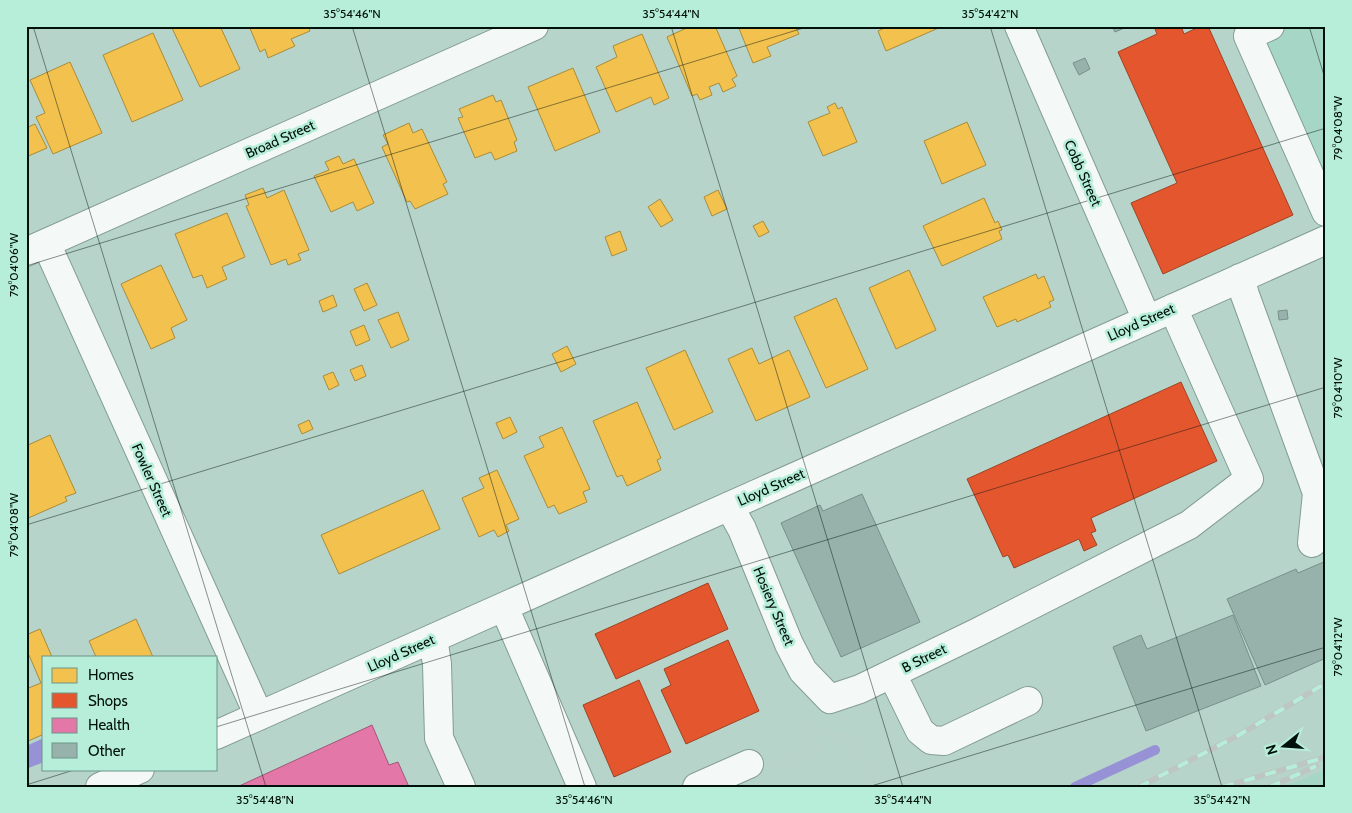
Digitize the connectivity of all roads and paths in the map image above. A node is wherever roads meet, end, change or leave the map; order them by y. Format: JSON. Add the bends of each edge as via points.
{"nodes":[{"id":1,"x":534,"y":26,"type":"edge"},
{"id":2,"x":1019,"y":26,"type":"edge"},
{"id":3,"x":1270,"y":26,"type":"edge"},
{"id":4,"x":1326,"y":212,"type":"edge"},
{"id":5,"x":1326,"y":240,"type":"edge"},
{"id":6,"x":36,"y":247,"type":"edge"},
{"id":7,"x":1240,"y":278,"type":"junction"},
{"id":8,"x":1173,"y":308,"type":"junction"},
{"id":9,"x":1146,"y":320,"type":"junction"},
{"id":10,"x":729,"y":506,"type":"junction"},
{"id":11,"x":1312,"y":543,"type":"dead end"},
{"id":12,"x":504,"y":607,"type":"junction"},
{"id":13,"x":433,"y":638,"type":"junction"},
{"id":14,"x":892,"y":674,"type":"junction"},
{"id":15,"x":830,"y":699,"type":"joint"},
{"id":16,"x":1028,"y":702,"type":"dead end"},
{"id":17,"x":259,"y":716,"type":"junction"},
{"id":18,"x":808,"y":724,"type":"dead end"},
{"id":19,"x":218,"y":734,"type":"edge"},
{"id":20,"x":748,"y":764,"type":"dead end"},
{"id":21,"x":775,"y":769,"type":"dead end"},
{"id":22,"x":138,"y":770,"type":"edge"},
{"id":23,"x":100,"y":787,"type":"edge"},
{"id":24,"x":461,"y":787,"type":"edge"},
{"id":25,"x":582,"y":787,"type":"edge"},
{"id":26,"x":697,"y":787,"type":"edge"}],
"edges":[{"from":1,"to":6,"type":"street","name":"Broad Street"},
{"from":2,"to":9,"type":"street","name":"Cobb Street"},
{"from":3,"to":4,"type":"street","via":[[1248,36]]},
{"from":5,"to":7,"type":"street","name":"Lloyd Street"},
{"from":6,"to":17,"type":"street","name":"Fowler Street"},
{"from":7,"to":8,"type":"street","name":"Lloyd Street"},
{"from":7,"to":11,"type":"street","via":[[1317,493]]},
{"from":8,"to":9,"type":"street","name":"Lloyd Street"},
{"from":8,"to":14,"type":"street","name":"B Street","via":[[1249,479],[1189,525]]},
{"from":9,"to":10,"type":"street","name":"Lloyd Street"},
{"from":10,"to":12,"type":"street","name":"Lloyd Street"},
{"from":10,"to":15,"type":"street","name":"Hosiery Street","via":[[803,671]]},
{"from":12,"to":13,"type":"street","name":"Lloyd Street"},
{"from":12,"to":25,"type":"street"},
{"from":13,"to":17,"type":"street","name":"Lloyd Street"},
{"from":13,"to":24,"type":"street","via":[[439,738]]},
{"from":14,"to":15,"type":"street","name":"B Street"},
{"from":14,"to":16,"type":"street","via":[[920,731],[931,740],[944,741]]},
{"from":17,"to":19,"type":"street","name":"Lloyd Street"},
{"from":18,"to":21,"type":"path","via":[[816,749]]},
{"from":20,"to":26,"type":"street"},
{"from":22,"to":23,"type":"street"}]}
